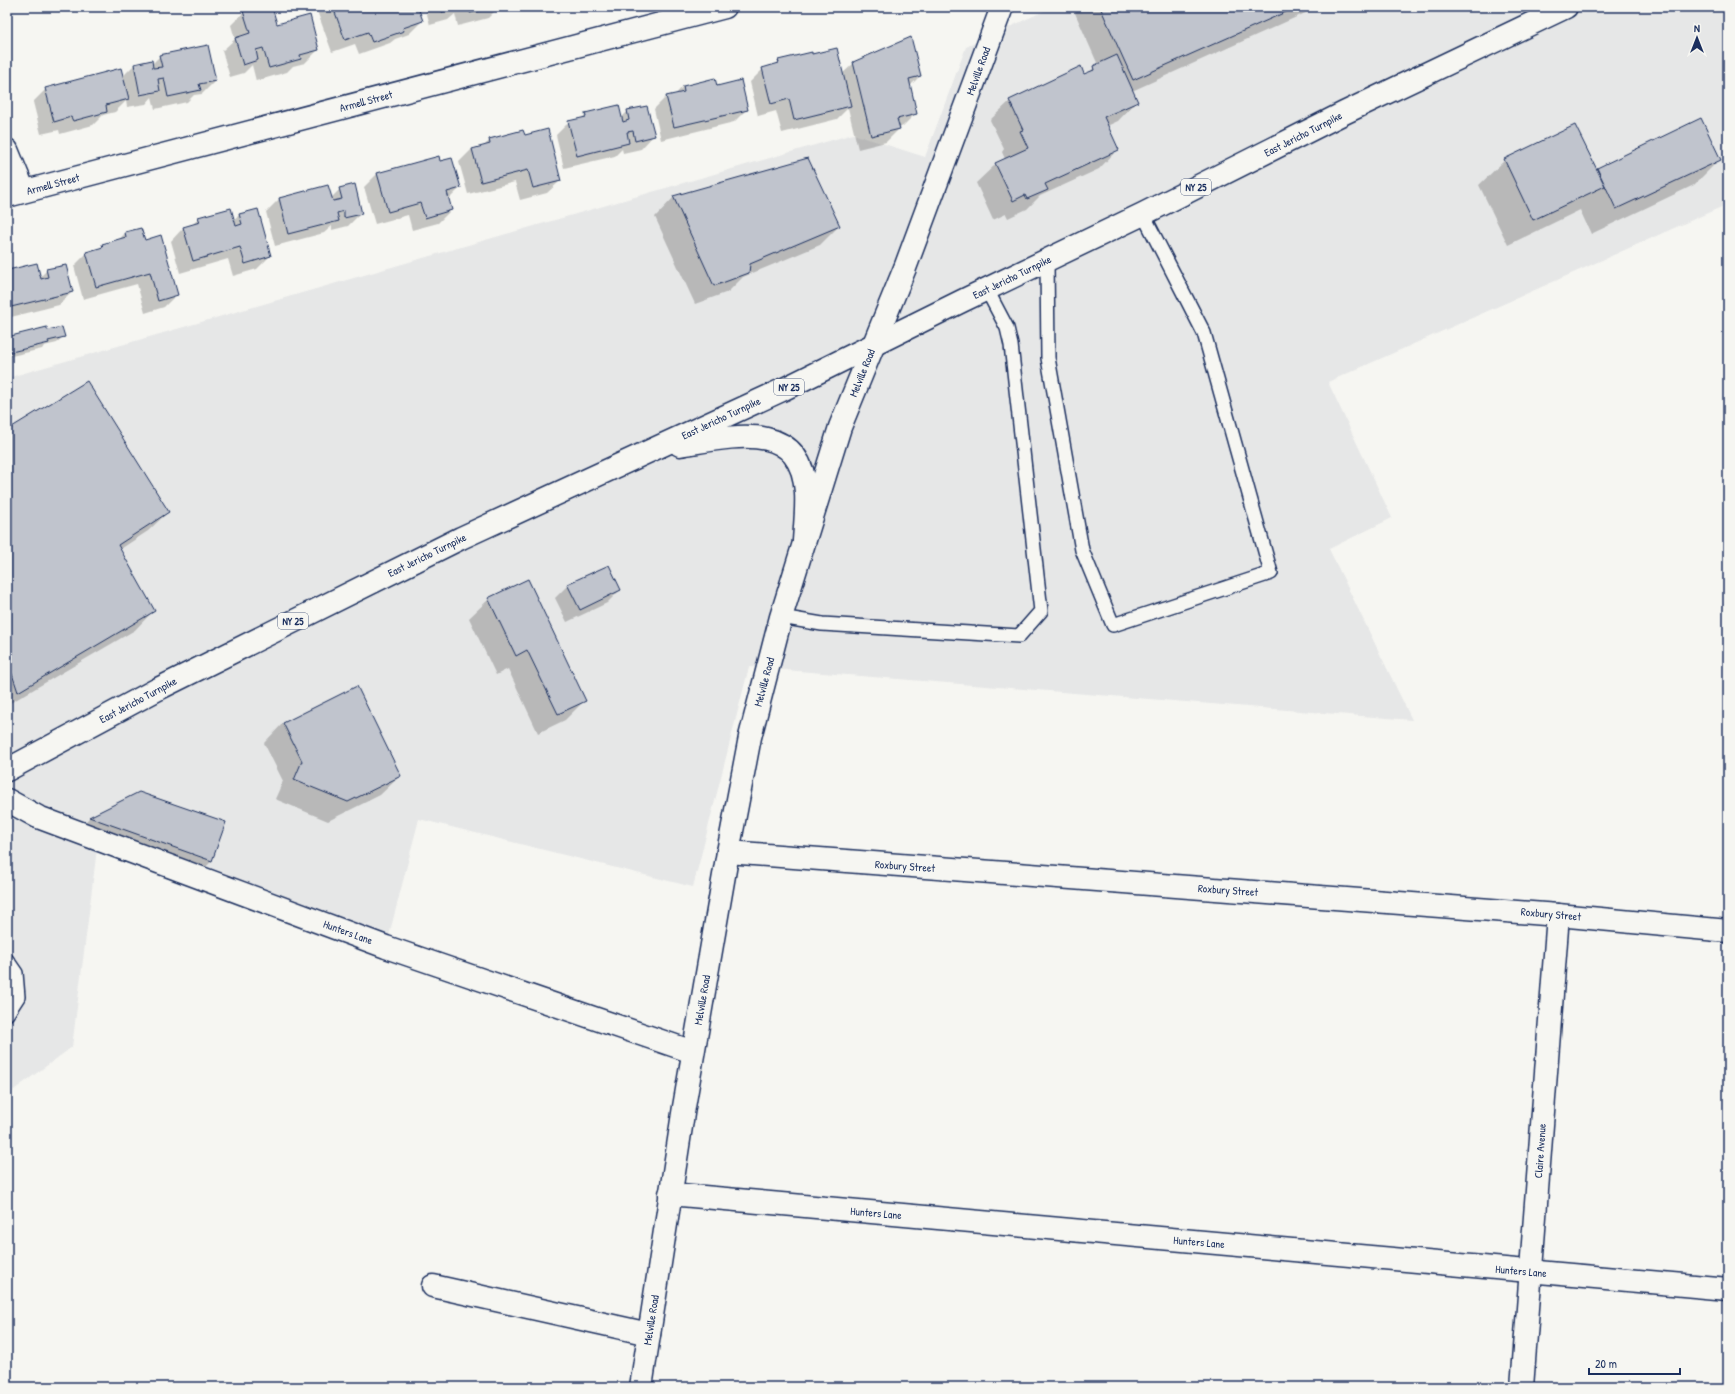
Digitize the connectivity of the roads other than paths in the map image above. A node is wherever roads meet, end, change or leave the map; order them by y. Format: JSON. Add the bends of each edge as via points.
{"nodes":[{"id":1,"x":725,"y":7,"type":"edge"},
{"id":2,"x":1002,"y":7,"type":"edge"},
{"id":3,"x":1566,"y":7,"type":"edge"},
{"id":4,"x":7,"y":150,"type":"edge"},
{"id":5,"x":15,"y":194,"type":"edge"},
{"id":6,"x":1143,"y":214,"type":"junction"},
{"id":7,"x":1046,"y":261,"type":"junction"},
{"id":8,"x":987,"y":290,"type":"junction"},
{"id":9,"x":874,"y":344,"type":"junction"},
{"id":10,"x":655,"y":448,"type":"junction"},
{"id":11,"x":804,"y":542,"type":"junction"},
{"id":12,"x":781,"y":617,"type":"junction"},
{"id":13,"x":7,"y":770,"type":"edge"},
{"id":14,"x":7,"y":800,"type":"edge"},
{"id":15,"x":728,"y":852,"type":"junction"},
{"id":16,"x":1558,"y":915,"type":"junction"},
{"id":17,"x":1728,"y":931,"type":"edge"},
{"id":18,"x":7,"y":960,"type":"edge"},
{"id":19,"x":7,"y":1014,"type":"edge"},
{"id":20,"x":693,"y":1052,"type":"junction"},
{"id":21,"x":670,"y":1194,"type":"junction"},
{"id":22,"x":1531,"y":1272,"type":"junction"},
{"id":23,"x":433,"y":1286,"type":"dead end"},
{"id":24,"x":1728,"y":1290,"type":"edge"},
{"id":25,"x":649,"y":1334,"type":"junction"},
{"id":26,"x":641,"y":1387,"type":"edge"},
{"id":27,"x":1522,"y":1387,"type":"edge"}],
"edges":[{"from":1,"to":5,"type":"street","name":"Armell Street"},
{"from":2,"to":9,"type":"street","name":"Melville Road"},
{"from":3,"to":6,"type":"street","name":"East Jericho Turnpike","number":"NY 25","via":[[1344,113]]},
{"from":4,"to":5,"type":"street"},
{"from":6,"to":7,"type":"street","name":"East Jericho Turnpike","number":"NY 25"},
{"from":6,"to":7,"type":"lane","via":[[1204,333],[1271,573],[1113,625],[1080,542],[1048,358]]},
{"from":7,"to":8,"type":"street","name":"East Jericho Turnpike","number":"NY 25"},
{"from":8,"to":9,"type":"street","name":"East Jericho Turnpike","number":"NY 25"},
{"from":8,"to":12,"type":"lane","via":[[1007,328],[1011,345],[1041,611],[1019,636],[822,624]]},
{"from":9,"to":10,"type":"street","name":"East Jericho Turnpike","number":"NY 25","via":[[782,390]]},
{"from":9,"to":11,"type":"street","name":"Melville Road","via":[[840,427]]},
{"from":10,"to":11,"type":"street","via":[[730,438],[760,438],[778,442],[786,447],[795,455],[806,492]]},
{"from":10,"to":13,"type":"street","name":"East Jericho Turnpike","number":"NY 25","via":[[468,535],[299,618],[158,689]]},
{"from":11,"to":12,"type":"street","name":"Melville Road"},
{"from":12,"to":15,"type":"street","name":"Melville Road","via":[[750,737]]},
{"from":14,"to":20,"type":"street","name":"Hunters Lane","via":[[31,815],[364,938]]},
{"from":15,"to":16,"type":"street","name":"Roxbury Street"},
{"from":15,"to":20,"type":"street","name":"Melville Road"},
{"from":16,"to":17,"type":"street","name":"Roxbury Street"},
{"from":16,"to":22,"type":"street","name":"Claire Avenue"},
{"from":18,"to":19,"type":"lane","via":[[16,973],[18,997]]},
{"from":20,"to":21,"type":"street","name":"Melville Road"},
{"from":21,"to":22,"type":"street","name":"Hunters Lane"},
{"from":21,"to":25,"type":"street","name":"Melville Road"},
{"from":22,"to":24,"type":"street","name":"Hunters Lane"},
{"from":22,"to":27,"type":"street","name":"Claire Avenue"},
{"from":23,"to":25,"type":"street"},
{"from":25,"to":26,"type":"street","name":"Melville Road"}]}
